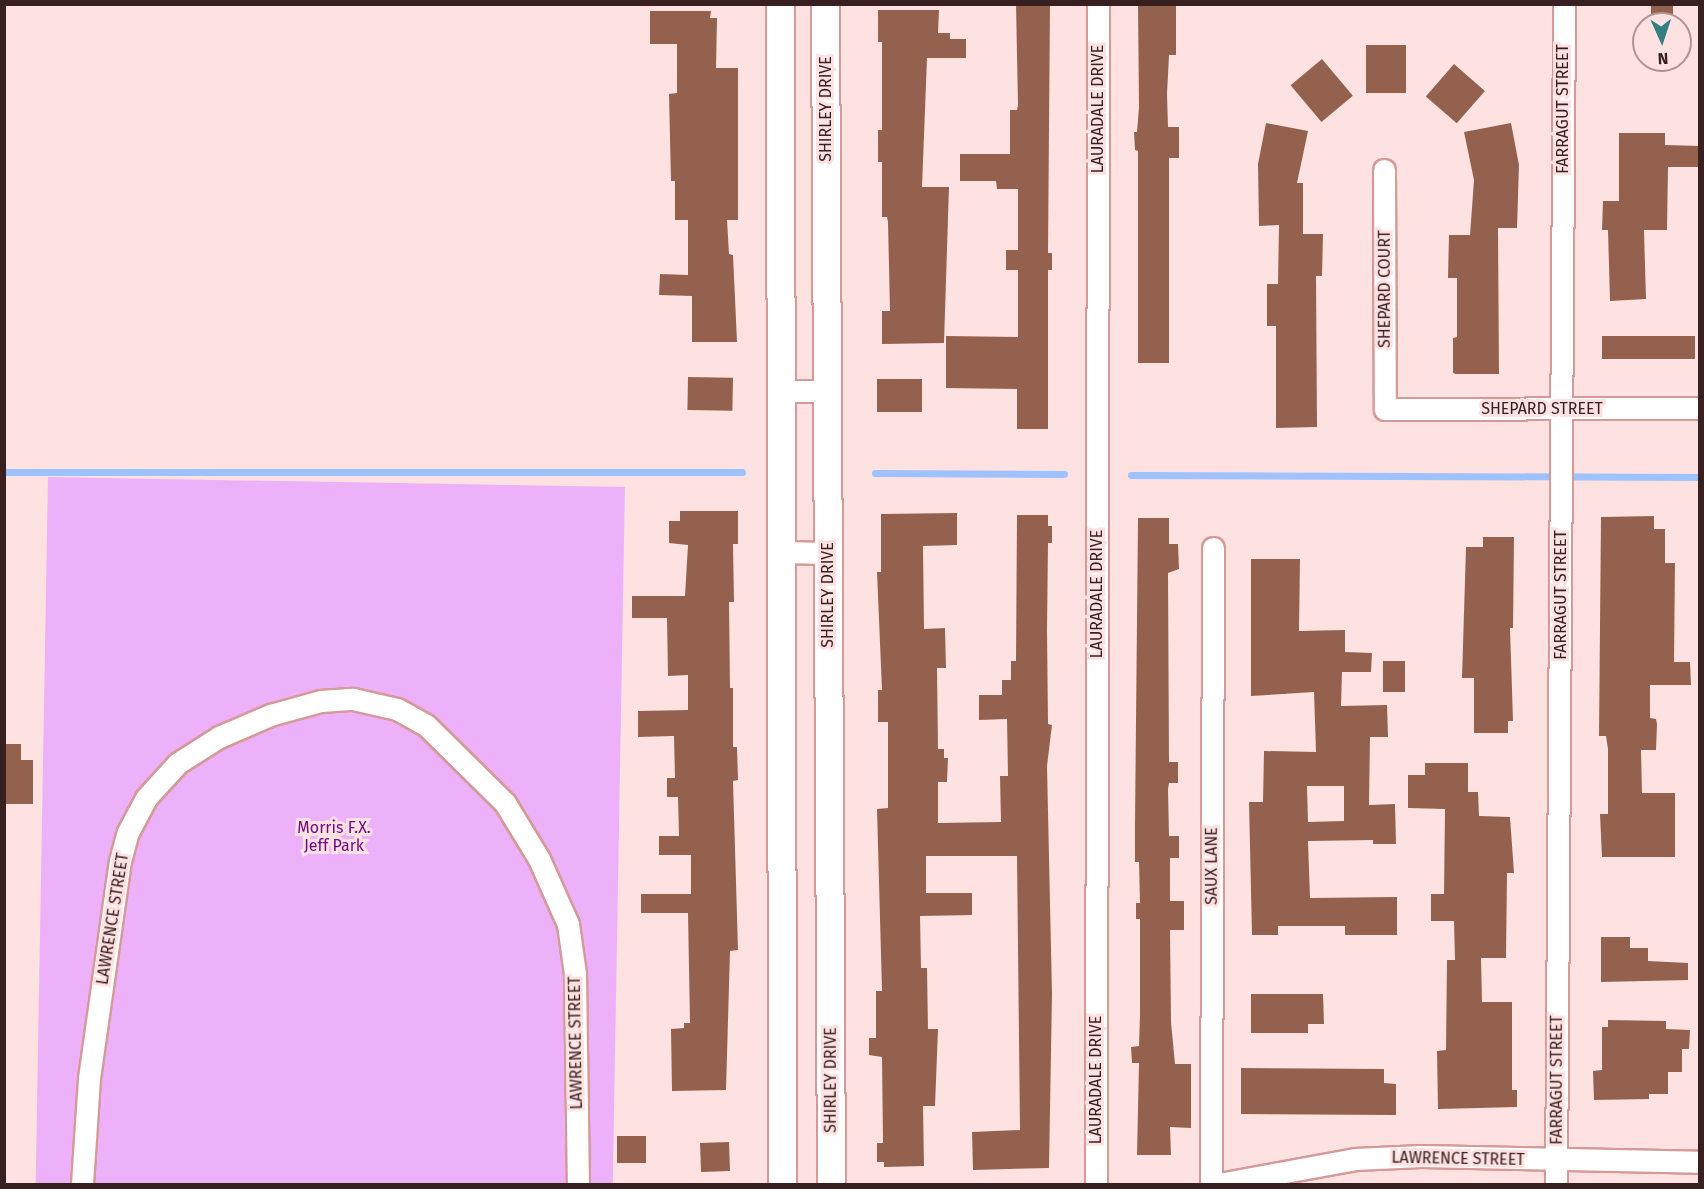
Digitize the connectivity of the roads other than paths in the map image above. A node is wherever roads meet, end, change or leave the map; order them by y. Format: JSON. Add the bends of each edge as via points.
{"nodes":[{"id":1,"x":780,"y":4,"type":"edge"},
{"id":2,"x":825,"y":4,"type":"edge"},
{"id":3,"x":1098,"y":4,"type":"edge"},
{"id":4,"x":1564,"y":4,"type":"edge"},
{"id":5,"x":1384,"y":170,"type":"dead end"},
{"id":6,"x":781,"y":391,"type":"junction"},
{"id":7,"x":827,"y":391,"type":"junction"},
{"id":8,"x":1700,"y":408,"type":"edge"},
{"id":9,"x":1385,"y":409,"type":"joint"},
{"id":10,"x":1561,"y":410,"type":"junction"},
{"id":11,"x":1213,"y":548,"type":"dead end"},
{"id":12,"x":781,"y":552,"type":"junction"},
{"id":13,"x":828,"y":553,"type":"junction"},
{"id":14,"x":1557,"y":1161,"type":"junction"},
{"id":15,"x":1700,"y":1162,"type":"edge"},
{"id":16,"x":82,"y":1185,"type":"edge"},
{"id":17,"x":578,"y":1185,"type":"edge"},
{"id":18,"x":782,"y":1185,"type":"edge"},
{"id":19,"x":831,"y":1185,"type":"edge"},
{"id":20,"x":1096,"y":1185,"type":"edge"},
{"id":21,"x":1211,"y":1185,"type":"edge"},
{"id":22,"x":1219,"y":1185,"type":"edge"},
{"id":23,"x":1556,"y":1185,"type":"edge"}],
"edges":[{"from":1,"to":6,"type":"street"},
{"from":2,"to":7,"type":"street","name":"SHIRLEY DRIVE"},
{"from":3,"to":20,"type":"street","name":"LAURADALE DRIVE"},
{"from":4,"to":10,"type":"street","name":"FARRAGUT STREET"},
{"from":5,"to":9,"type":"street","name":"SHEPARD COURT"},
{"from":6,"to":7,"type":"street"},
{"from":6,"to":12,"type":"street"},
{"from":7,"to":13,"type":"street","name":"SHIRLEY DRIVE"},
{"from":8,"to":10,"type":"street","name":"SHEPARD STREET"},
{"from":9,"to":10,"type":"street","name":"SHEPARD STREET"},
{"from":10,"to":14,"type":"street","name":"FARRAGUT STREET"},
{"from":11,"to":21,"type":"street","name":"SAUX LANE"},
{"from":12,"to":13,"type":"street"},
{"from":12,"to":18,"type":"street"},
{"from":13,"to":19,"type":"street","name":"SHIRLEY DRIVE"},
{"from":14,"to":15,"type":"street","name":"LAWRENCE STREET"},
{"from":14,"to":22,"type":"street","name":"LAWRENCE STREET","via":[[1421,1156],[1355,1159]]},
{"from":14,"to":23,"type":"street","name":"FARRAGUT STREET"},
{"from":16,"to":17,"type":"street","name":"LAWRENCE STREET","via":[[89,1078],[120,861],[128,832],[146,798],[178,763],[219,737],[270,715],[321,700],[353,699],[397,709],[426,725],[505,803],[539,859],[568,924],[575,974]]}]}
